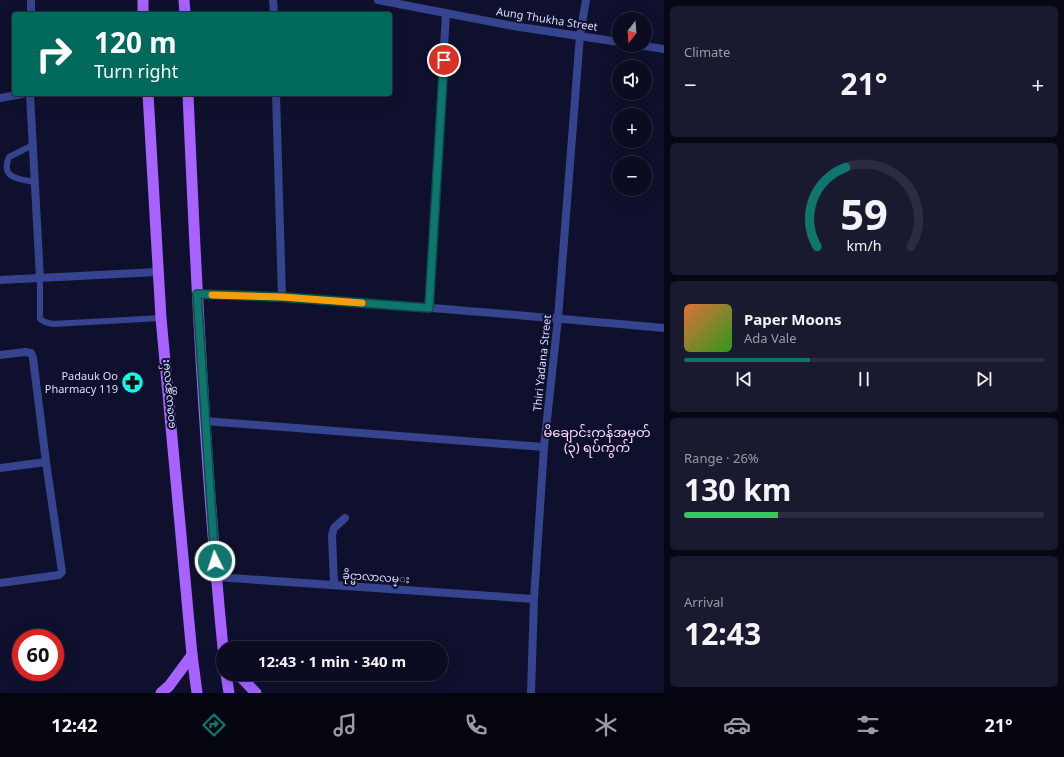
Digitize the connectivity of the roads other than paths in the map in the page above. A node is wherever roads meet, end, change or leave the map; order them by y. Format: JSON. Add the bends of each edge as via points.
{"nodes":[{"id":1,"x":31,"y":0,"type":"edge"},
{"id":2,"x":143,"y":0,"type":"edge"},
{"id":3,"x":184,"y":0,"type":"edge"},
{"id":4,"x":274,"y":0,"type":"edge"},
{"id":5,"x":378,"y":0,"type":"edge"},
{"id":6,"x":586,"y":0,"type":"edge"},
{"id":7,"x":31,"y":12,"type":"edge"},
{"id":8,"x":144,"y":12,"type":"edge"},
{"id":9,"x":184,"y":12,"type":"edge"},
{"id":10,"x":274,"y":12,"type":"edge"},
{"id":11,"x":446,"y":13,"type":"junction"},
{"id":12,"x":580,"y":36,"type":"junction"},
{"id":13,"x":612,"y":41,"type":"edge"},
{"id":14,"x":652,"y":47,"type":"edge"},
{"id":15,"x":664,"y":49,"type":"edge"},
{"id":16,"x":12,"y":96,"type":"edge"},
{"id":17,"x":30,"y":96,"type":"edge"},
{"id":18,"x":148,"y":96,"type":"edge"},
{"id":19,"x":188,"y":96,"type":"edge"},
{"id":20,"x":276,"y":96,"type":"edge"},
{"id":21,"x":0,"y":98,"type":"edge"},
{"id":22,"x":33,"y":145,"type":"junction"},
{"id":23,"x":35,"y":182,"type":"junction"},
{"id":24,"x":158,"y":272,"type":"junction"},
{"id":25,"x":40,"y":278,"type":"junction"},
{"id":26,"x":0,"y":280,"type":"edge"},
{"id":27,"x":197,"y":294,"type":"junction"},
{"id":28,"x":282,"y":297,"type":"junction"},
{"id":29,"x":429,"y":308,"type":"junction"},
{"id":30,"x":160,"y":318,"type":"junction"},
{"id":31,"x":558,"y":318,"type":"junction"},
{"id":32,"x":664,"y":328,"type":"edge"},
{"id":33,"x":0,"y":355,"type":"edge"},
{"id":34,"x":205,"y":422,"type":"junction"},
{"id":35,"x":544,"y":446,"type":"junction"},
{"id":36,"x":46,"y":462,"type":"junction"},
{"id":37,"x":0,"y":468,"type":"edge"},
{"id":38,"x":345,"y":518,"type":"dead end"},
{"id":39,"x":216,"y":577,"type":"junction"},
{"id":40,"x":0,"y":583,"type":"edge"},
{"id":41,"x":334,"y":585,"type":"junction"},
{"id":42,"x":534,"y":599,"type":"junction"},
{"id":43,"x":222,"y":641,"type":"edge"},
{"id":44,"x":192,"y":655,"type":"junction"},
{"id":45,"x":227,"y":681,"type":"edge"},
{"id":46,"x":245,"y":681,"type":"edge"},
{"id":47,"x":162,"y":693,"type":"edge"},
{"id":48,"x":197,"y":693,"type":"edge"},
{"id":49,"x":229,"y":693,"type":"edge"},
{"id":50,"x":256,"y":693,"type":"edge"},
{"id":51,"x":531,"y":693,"type":"edge"}],
"edges":[{"from":1,"to":7,"type":"street"},
{"from":2,"to":8,"type":"main road"},
{"from":3,"to":9,"type":"main road"},
{"from":4,"to":10,"type":"street"},
{"from":5,"to":11,"type":"street","name":"Aung Thukha Street"},
{"from":6,"to":12,"type":"street","name":"Thiri Yadana Street"},
{"from":11,"to":12,"type":"street","name":"Aung Thukha Street"},
{"from":11,"to":29,"type":"street"},
{"from":12,"to":13,"type":"street","name":"Aung Thukha Street"},
{"from":12,"to":31,"type":"street","name":"Thiri Yadana Street"},
{"from":14,"to":15,"type":"street"},
{"from":16,"to":21,"type":"street"},
{"from":17,"to":22,"type":"street"},
{"from":18,"to":24,"type":"main road","name":"ဝေဇယန္တာလမ်း"},
{"from":19,"to":27,"type":"main road"},
{"from":20,"to":28,"type":"street"},
{"from":22,"to":23,"type":"street"},
{"from":22,"to":23,"type":"lane","via":[[9,157],[7,163],[8,173],[13,178]]},
{"from":23,"to":25,"type":"street"},
{"from":24,"to":25,"type":"street"},
{"from":24,"to":30,"type":"main road","name":"ဝေဇယန္တာလမ်း"},
{"from":25,"to":26,"type":"street"},
{"from":25,"to":30,"type":"lane","via":[[40,319],[45,322],[53,324]]},
{"from":27,"to":28,"type":"street"},
{"from":27,"to":34,"type":"main road"},
{"from":28,"to":29,"type":"street"},
{"from":29,"to":31,"type":"street"},
{"from":30,"to":44,"type":"main road","name":"ဝေဇယန္တာလမ်း"},
{"from":31,"to":32,"type":"street"},
{"from":31,"to":35,"type":"street","name":"Thiri Yadana Street"},
{"from":33,"to":36,"type":"street","via":[[25,352],[31,353],[34,358]]},
{"from":34,"to":35,"type":"street"},
{"from":34,"to":39,"type":"main road"},
{"from":35,"to":42,"type":"street","name":"Thiri Yadana Street"},
{"from":36,"to":37,"type":"street"},
{"from":36,"to":40,"type":"street","via":[[61,574]]},
{"from":38,"to":41,"type":"street","via":[[334,528],[332,535]]},
{"from":39,"to":41,"type":"street","name":"ခိုင္မာလာလမ္း"},
{"from":39,"to":43,"type":"main road"},
{"from":41,"to":42,"type":"street","name":"ခိုင္မာလာလမ္း"},
{"from":42,"to":51,"type":"street","name":"Thiri Yadana Street"},
{"from":44,"to":47,"type":"main road"},
{"from":44,"to":48,"type":"main road","name":"ဝေဇယန္တာလမ်း"},
{"from":45,"to":49,"type":"main road"},
{"from":46,"to":50,"type":"main road"}]}
